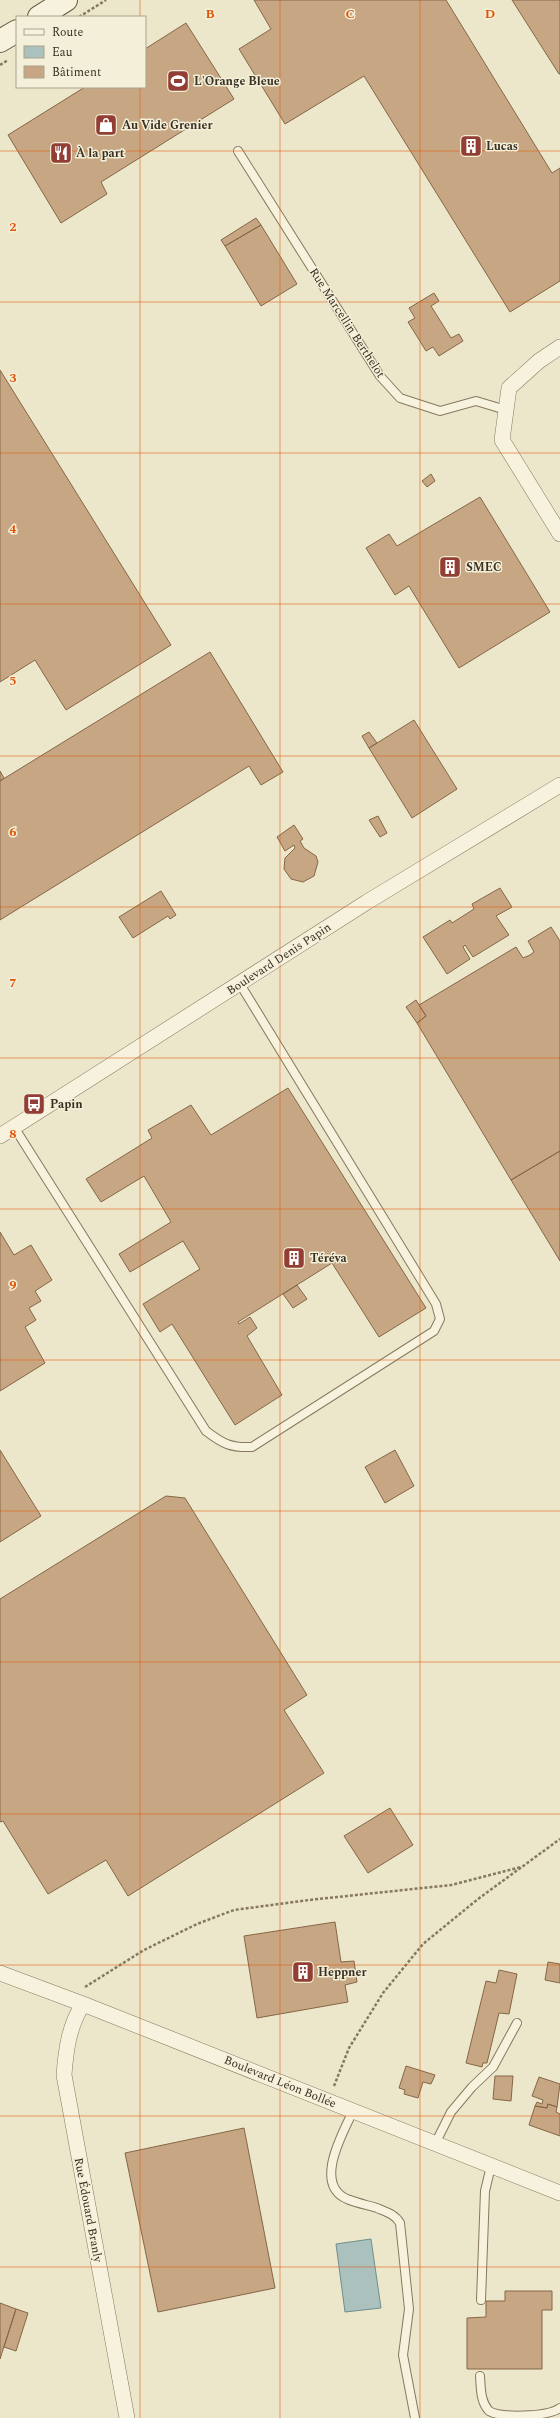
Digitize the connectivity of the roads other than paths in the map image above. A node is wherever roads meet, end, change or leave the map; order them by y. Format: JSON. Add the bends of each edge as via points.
{"nodes":[{"id":1,"x":66,"y":0,"type":"edge"},
{"id":2,"x":41,"y":16,"type":"edge"},
{"id":3,"x":16,"y":32,"type":"edge"},
{"id":4,"x":0,"y":41,"type":"edge"},
{"id":5,"x":238,"y":151,"type":"dead end"},
{"id":6,"x":560,"y":347,"type":"edge"},
{"id":7,"x":506,"y":410,"type":"junction"},
{"id":8,"x":560,"y":534,"type":"edge"},
{"id":9,"x":560,"y":786,"type":"edge"},
{"id":10,"x":240,"y":984,"type":"junction"},
{"id":11,"x":14,"y":1127,"type":"junction"},
{"id":12,"x":0,"y":1136,"type":"edge"},
{"id":13,"x":0,"y":1973,"type":"edge"},
{"id":14,"x":83,"y":2004,"type":"junction"},
{"id":15,"x":517,"y":2023,"type":"dead end"},
{"id":16,"x":353,"y":2111,"type":"junction"},
{"id":17,"x":435,"y":2144,"type":"junction"},
{"id":18,"x":491,"y":2166,"type":"junction"},
{"id":19,"x":560,"y":2193,"type":"edge"},
{"id":20,"x":481,"y":2300,"type":"dead end"},
{"id":21,"x":480,"y":2376,"type":"dead end"},
{"id":22,"x":560,"y":2408,"type":"edge"},
{"id":23,"x":127,"y":2418,"type":"edge"},
{"id":24,"x":415,"y":2418,"type":"edge"}],
"edges":[{"from":1,"to":2,"type":"main road"},
{"from":3,"to":4,"type":"main road"},
{"from":5,"to":7,"type":"lane","name":"Rue Marcellin Berthelot","via":[[380,376],[400,398],[440,411],[476,401]]},
{"from":6,"to":7,"type":"street","via":[[538,361],[509,388]]},
{"from":7,"to":8,"type":"street","via":[[502,440]]},
{"from":9,"to":10,"type":"street","name":"Boulevard Denis Papin","via":[[367,902]]},
{"from":10,"to":11,"type":"street","name":"Boulevard Denis Papin"},
{"from":10,"to":11,"type":"lane","via":[[436,1304],[440,1319],[434,1331],[252,1447],[234,1448],[206,1431]]},
{"from":11,"to":12,"type":"street","name":"Boulevard Denis Papin"},
{"from":13,"to":14,"type":"street","name":"Boulevard Léon Bollée"},
{"from":14,"to":16,"type":"street","name":"Boulevard Léon Bollée"},
{"from":14,"to":23,"type":"street","name":"Rue Édouard Branly","via":[[66,2044],[64,2075]]},
{"from":15,"to":17,"type":"lane","via":[[493,2067],[451,2112]]},
{"from":16,"to":17,"type":"street","name":"Boulevard Léon Bollée"},
{"from":16,"to":24,"type":"lane","via":[[333,2161],[331,2180],[336,2191],[347,2199],[389,2213],[400,2223],[409,2309],[403,2356]]},
{"from":17,"to":18,"type":"street","name":"Boulevard Léon Bollée"},
{"from":18,"to":19,"type":"street","name":"Boulevard Léon Bollée"},
{"from":18,"to":20,"type":"lane","via":[[485,2191]]},
{"from":21,"to":22,"type":"lane","via":[[484,2404],[490,2412],[500,2416],[514,2418],[545,2414]]}]}
